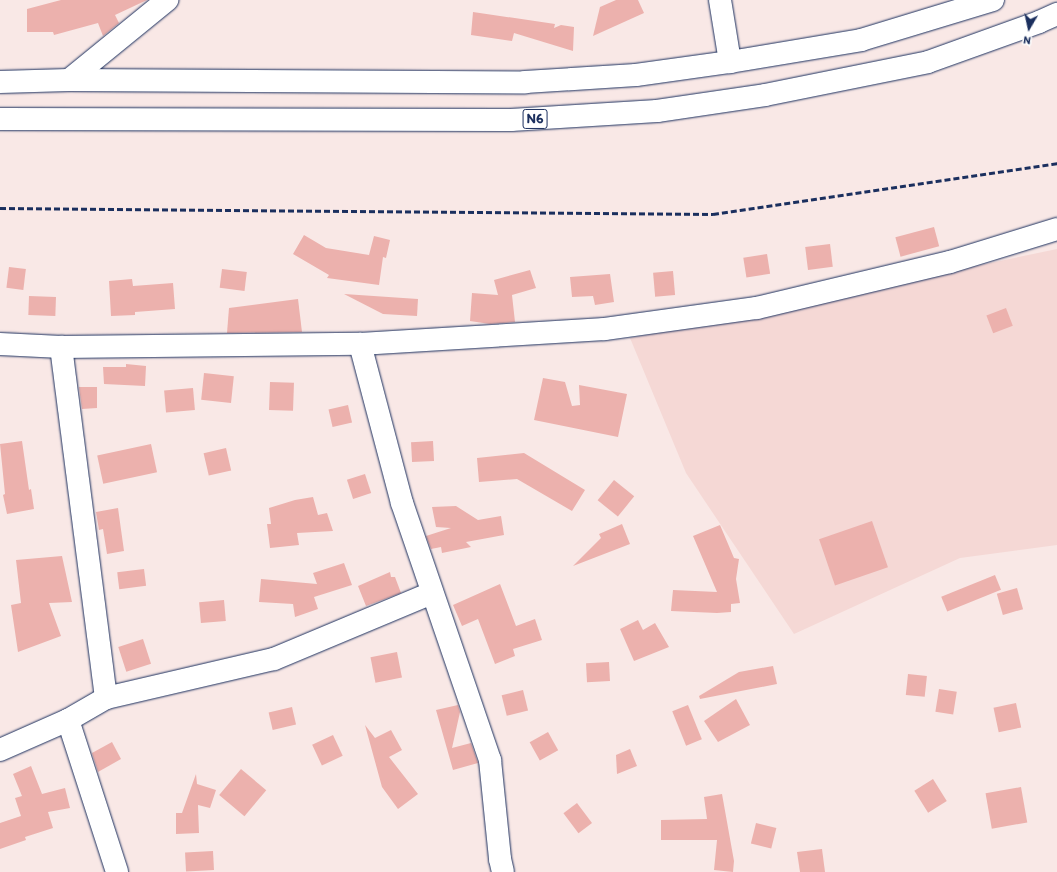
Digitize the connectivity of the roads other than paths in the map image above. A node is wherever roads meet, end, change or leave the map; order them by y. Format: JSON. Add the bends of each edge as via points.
{"nodes":[{"id":1,"x":167,"y":0,"type":"edge"},
{"id":2,"x":720,"y":0,"type":"edge"},
{"id":3,"x":993,"y":0,"type":"edge"},
{"id":4,"x":1057,"y":14,"type":"edge"},
{"id":5,"x":730,"y":62,"type":"junction"},
{"id":6,"x":69,"y":80,"type":"junction"},
{"id":7,"x":0,"y":82,"type":"edge"},
{"id":8,"x":0,"y":119,"type":"edge"},
{"id":9,"x":1057,"y":229,"type":"edge"},
{"id":10,"x":0,"y":344,"type":"edge"},
{"id":11,"x":360,"y":344,"type":"junction"},
{"id":12,"x":61,"y":347,"type":"junction"},
{"id":13,"x":432,"y":593,"type":"junction"},
{"id":14,"x":106,"y":698,"type":"junction"},
{"id":15,"x":68,"y":720,"type":"junction"},
{"id":16,"x":0,"y":750,"type":"edge"},
{"id":17,"x":117,"y":872,"type":"edge"},
{"id":18,"x":503,"y":872,"type":"edge"}],
"edges":[{"from":1,"to":6,"type":"main road"},
{"from":2,"to":5,"type":"main road"},
{"from":3,"to":5,"type":"main road","via":[[861,40]]},
{"from":4,"to":8,"type":"main road","number":"N6","via":[[928,62],[765,95],[657,111],[512,120]]},
{"from":5,"to":6,"type":"main road","via":[[636,75],[525,82]]},
{"from":6,"to":7,"type":"main road"},
{"from":9,"to":11,"type":"main road","via":[[950,262],[757,308],[606,329]]},
{"from":10,"to":12,"type":"main road"},
{"from":11,"to":12,"type":"main road"},
{"from":11,"to":13,"type":"main road","via":[[402,503]]},
{"from":12,"to":14,"type":"main road"},
{"from":13,"to":14,"type":"main road","via":[[274,659]]},
{"from":13,"to":18,"type":"main road","via":[[490,760]]},
{"from":14,"to":15,"type":"main road"},
{"from":15,"to":16,"type":"main road"},
{"from":15,"to":17,"type":"main road"}]}
